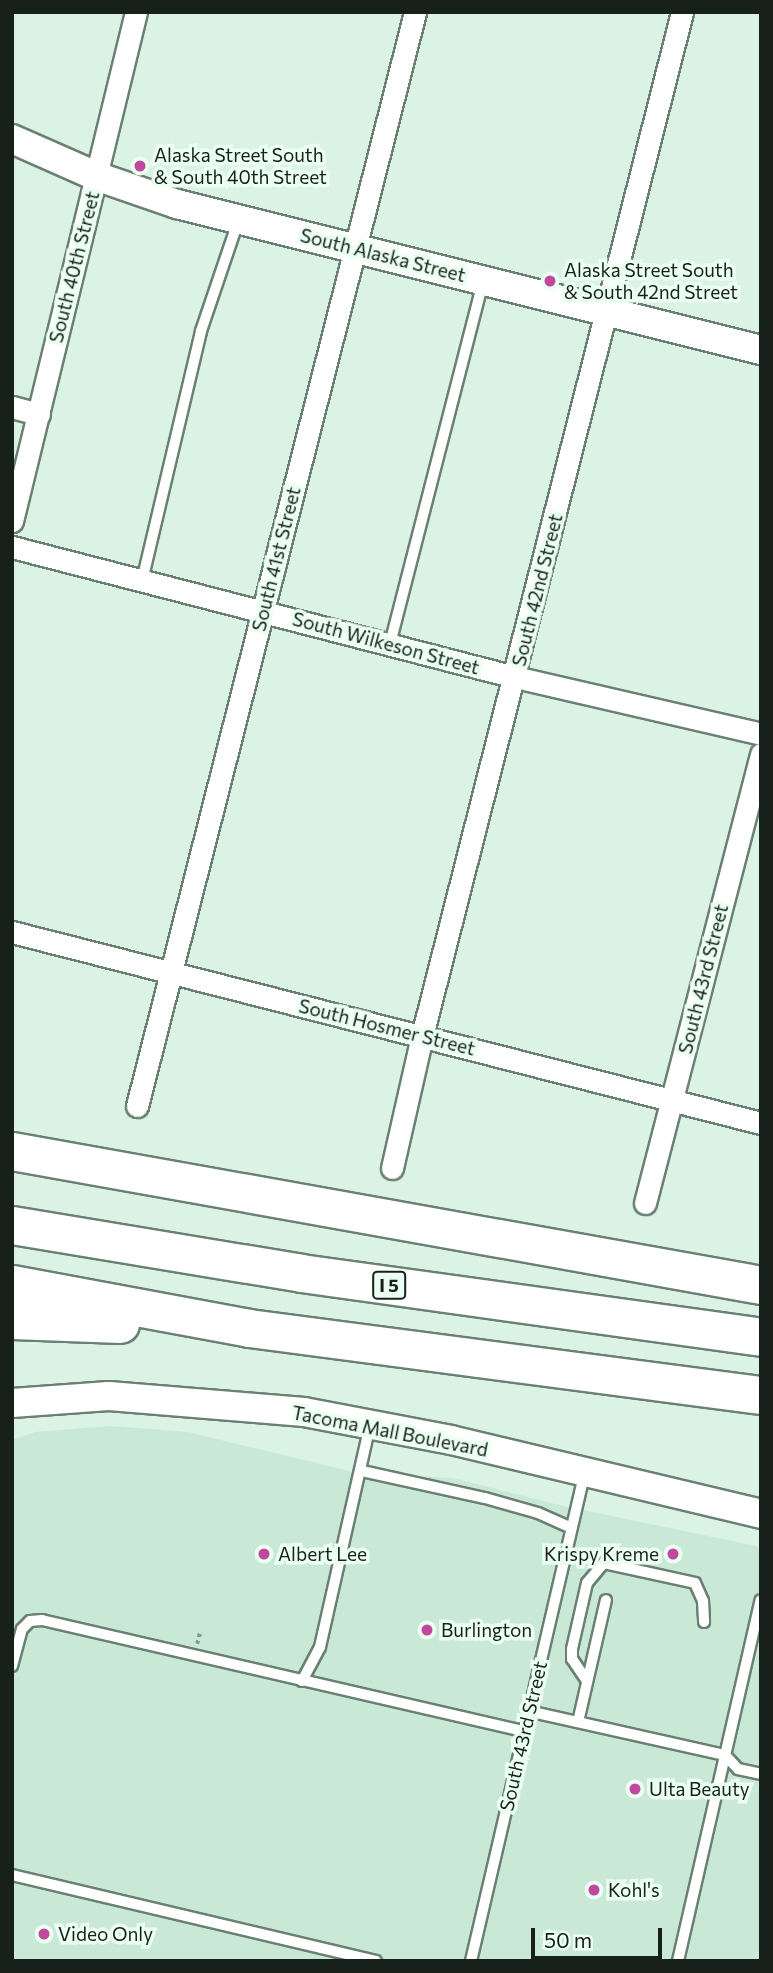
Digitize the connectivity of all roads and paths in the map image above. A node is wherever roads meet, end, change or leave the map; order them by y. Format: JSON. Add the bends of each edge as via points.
{"nodes":[{"id":1,"x":136,"y":12,"type":"edge"},
{"id":2,"x":415,"y":12,"type":"edge"},
{"id":3,"x":682,"y":12,"type":"edge"},
{"id":4,"x":12,"y":139,"type":"edge"},
{"id":5,"x":96,"y":176,"type":"junction"},
{"id":6,"x":239,"y":219,"type":"junction"},
{"id":7,"x":356,"y":247,"type":"junction"},
{"id":8,"x":484,"y":280,"type":"junction"},
{"id":9,"x":607,"y":311,"type":"junction"},
{"id":10,"x":761,"y":350,"type":"edge"},
{"id":11,"x":12,"y":407,"type":"edge"},
{"id":12,"x":39,"y":414,"type":"junction"},
{"id":13,"x":12,"y":521,"type":"edge"},
{"id":14,"x":12,"y":547,"type":"edge"},
{"id":15,"x":142,"y":580,"type":"junction"},
{"id":16,"x":263,"y":612,"type":"junction"},
{"id":17,"x":390,"y":644,"type":"junction"},
{"id":18,"x":515,"y":677,"type":"junction"},
{"id":19,"x":761,"y":734,"type":"edge"},
{"id":20,"x":761,"y":754,"type":"edge"},
{"id":21,"x":12,"y":932,"type":"edge"},
{"id":22,"x":171,"y":972,"type":"junction"},
{"id":23,"x":422,"y":1036,"type":"junction"},
{"id":24,"x":672,"y":1100,"type":"junction"},
{"id":25,"x":137,"y":1106,"type":"dead end"},
{"id":26,"x":761,"y":1123,"type":"edge"},
{"id":27,"x":12,"y":1127,"type":"edge"},
{"id":28,"x":12,"y":1151,"type":"edge"},
{"id":29,"x":392,"y":1168,"type":"dead end"},
{"id":30,"x":645,"y":1203,"type":"dead end"},
{"id":31,"x":394,"y":1219,"type":"junction"},
{"id":32,"x":12,"y":1225,"type":"edge"},
{"id":33,"x":12,"y":1284,"type":"edge"},
{"id":34,"x":761,"y":1284,"type":"edge"},
{"id":35,"x":12,"y":1320,"type":"edge"},
{"id":36,"x":249,"y":1328,"type":"junction"},
{"id":37,"x":761,"y":1337,"type":"edge"},
{"id":38,"x":761,"y":1395,"type":"edge"},
{"id":39,"x":12,"y":1404,"type":"edge"},
{"id":40,"x":371,"y":1423,"type":"junction"},
{"id":41,"x":362,"y":1471,"type":"junction"},
{"id":42,"x":585,"y":1471,"type":"junction"},
{"id":43,"x":761,"y":1514,"type":"edge"},
{"id":44,"x":571,"y":1528,"type":"junction"},
{"id":45,"x":606,"y":1600,"type":"dead end"},
{"id":46,"x":761,"y":1600,"type":"edge"},
{"id":47,"x":704,"y":1622,"type":"dead end"},
{"id":48,"x":12,"y":1666,"type":"edge"},
{"id":49,"x":302,"y":1681,"type":"junction"},
{"id":50,"x":587,"y":1681,"type":"junction"},
{"id":51,"x":528,"y":1711,"type":"junction"},
{"id":52,"x":578,"y":1722,"type":"junction"},
{"id":53,"x":524,"y":1731,"type":"junction"},
{"id":54,"x":725,"y":1755,"type":"junction"},
{"id":55,"x":761,"y":1774,"type":"edge"},
{"id":56,"x":12,"y":1875,"type":"edge"},
{"id":57,"x":376,"y":1961,"type":"edge"},
{"id":58,"x":471,"y":1961,"type":"edge"},
{"id":59,"x":678,"y":1961,"type":"edge"}],
"edges":[{"from":1,"to":5,"type":"street","name":"South 40th Street"},
{"from":2,"to":7,"type":"street","name":"South 41st Street"},
{"from":3,"to":9,"type":"street","name":"South 42nd Street"},
{"from":4,"to":5,"type":"street","name":"South Alaska Street"},
{"from":5,"to":6,"type":"street","name":"South Alaska Street"},
{"from":5,"to":12,"type":"street","name":"South 40th Street"},
{"from":6,"to":7,"type":"street","name":"South Alaska Street"},
{"from":6,"to":15,"type":"lane","via":[[201,331]]},
{"from":7,"to":8,"type":"street","name":"South Alaska Street"},
{"from":7,"to":16,"type":"street","name":"South 41st Street"},
{"from":8,"to":9,"type":"street","name":"South Alaska Street"},
{"from":8,"to":17,"type":"lane"},
{"from":9,"to":10,"type":"street","name":"South Alaska Street"},
{"from":9,"to":18,"type":"street","name":"South 42nd Street"},
{"from":11,"to":12,"type":"street"},
{"from":12,"to":13,"type":"street","name":"South 40th Street"},
{"from":14,"to":15,"type":"street","name":"South Wilkeson Street"},
{"from":15,"to":16,"type":"street","name":"South Wilkeson Street"},
{"from":16,"to":17,"type":"street","name":"South Wilkeson Street"},
{"from":16,"to":22,"type":"street","name":"South 41st Street"},
{"from":17,"to":18,"type":"street","name":"South Wilkeson Street"},
{"from":18,"to":19,"type":"street","name":"South Wilkeson Street"},
{"from":18,"to":23,"type":"street","name":"South 42nd Street"},
{"from":20,"to":24,"type":"street","name":"South 43rd Street"},
{"from":21,"to":22,"type":"street","name":"South Hosmer Street"},
{"from":22,"to":23,"type":"street","name":"South Hosmer Street"},
{"from":22,"to":25,"type":"street","name":"South 41st Street"},
{"from":23,"to":24,"type":"street","name":"South Hosmer Street"},
{"from":23,"to":29,"type":"street","name":"South 42nd Street"},
{"from":24,"to":26,"type":"street","name":"South Hosmer Street"},
{"from":24,"to":30,"type":"street","name":"South 43rd Street"},
{"from":27,"to":31,"type":"highway"},
{"from":28,"to":31,"type":"highway"},
{"from":31,"to":34,"type":"highway"},
{"from":32,"to":37,"type":"highway","number":"I 5","via":[[301,1273]]},
{"from":33,"to":36,"type":"highway"},
{"from":35,"to":36,"type":"highway"},
{"from":36,"to":38,"type":"highway"},
{"from":39,"to":40,"type":"street","name":"Tacoma Mall Boulevard","via":[[109,1395],[304,1412]]},
{"from":40,"to":41,"type":"lane"},
{"from":40,"to":42,"type":"street","name":"Tacoma Mall Boulevard"},
{"from":41,"to":44,"type":"lane","via":[[485,1498]]},
{"from":41,"to":49,"type":"lane","via":[[320,1647]]},
{"from":42,"to":43,"type":"street","name":"Tacoma Mall Boulevard"},
{"from":42,"to":44,"type":"lane","name":"South 43rd Street"},
{"from":44,"to":51,"type":"lane","name":"South 43rd Street"},
{"from":45,"to":50,"type":"lane"},
{"from":46,"to":54,"type":"lane"},
{"from":47,"to":50,"type":"lane","via":[[703,1601],[695,1583],[604,1563],[587,1583],[572,1649],[572,1659]]},
{"from":48,"to":49,"type":"lane","via":[[22,1629],[37,1620]]},
{"from":49,"to":53,"type":"lane"},
{"from":50,"to":52,"type":"lane"},
{"from":51,"to":52,"type":"lane"},
{"from":51,"to":53,"type":"lane","name":"South 43rd Street"},
{"from":52,"to":54,"type":"lane"},
{"from":53,"to":58,"type":"lane","name":"South 43rd Street"},
{"from":54,"to":55,"type":"lane","via":[[738,1769]]},
{"from":54,"to":59,"type":"lane"},
{"from":56,"to":57,"type":"lane"}]}
